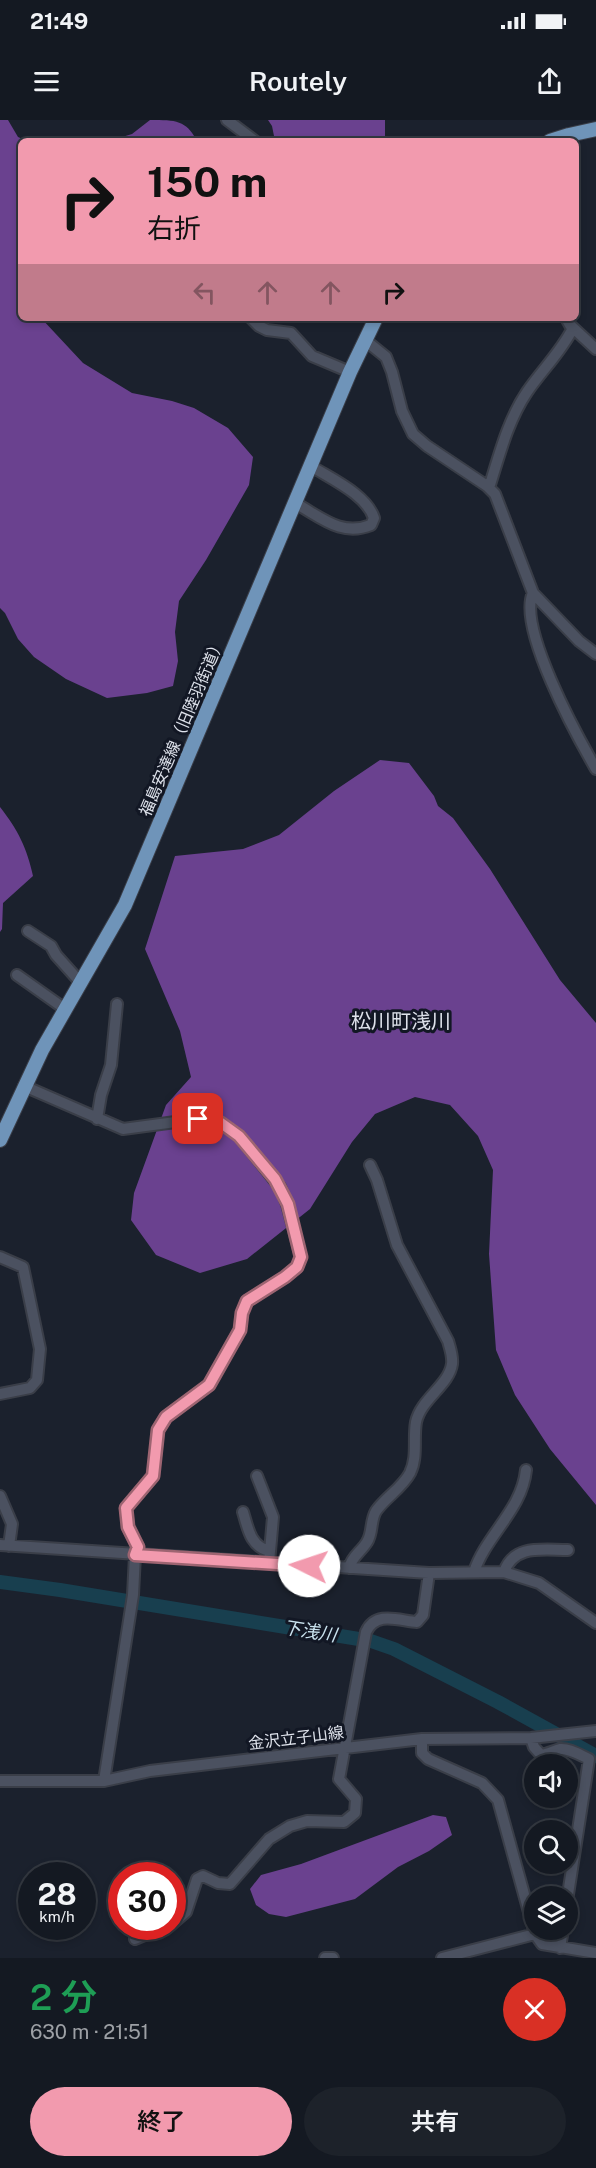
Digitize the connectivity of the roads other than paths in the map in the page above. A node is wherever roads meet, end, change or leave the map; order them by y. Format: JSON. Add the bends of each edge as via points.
{"nodes":[{"id":1,"x":227,"y":120,"type":"edge"},
{"id":2,"x":596,"y":129,"type":"edge"},
{"id":3,"x":251,"y":138,"type":"edge"},
{"id":4,"x":559,"y":138,"type":"edge"},
{"id":5,"x":254,"y":321,"type":"edge"},
{"id":6,"x":374,"y":321,"type":"edge"},
{"id":7,"x":568,"y":321,"type":"edge"},
{"id":8,"x":573,"y":328,"type":"junction"},
{"id":9,"x":365,"y":340,"type":"junction"},
{"id":10,"x":596,"y":349,"type":"edge"},
{"id":11,"x":350,"y":372,"type":"junction"},
{"id":12,"x":311,"y":466,"type":"junction"},
{"id":13,"x":489,"y":488,"type":"junction"},
{"id":14,"x":295,"y":503,"type":"junction"},
{"id":15,"x":533,"y":593,"type":"junction"},
{"id":16,"x":596,"y":654,"type":"edge"},
{"id":17,"x":596,"y":769,"type":"edge"},
{"id":18,"x":28,"y":932,"type":"dead end"},
{"id":19,"x":17,"y":975,"type":"dead end"},
{"id":20,"x":81,"y":982,"type":"junction"},
{"id":21,"x":117,"y":1004,"type":"dead end"},
{"id":22,"x":65,"y":1009,"type":"junction"},
{"id":23,"x":24,"y":1086,"type":"junction"},
{"id":24,"x":97,"y":1119,"type":"junction"},
{"id":25,"x":0,"y":1140,"type":"edge"},
{"id":26,"x":370,"y":1165,"type":"dead end"},
{"id":27,"x":0,"y":1257,"type":"edge"},
{"id":28,"x":0,"y":1394,"type":"edge"},
{"id":29,"x":526,"y":1470,"type":"dead end"},
{"id":30,"x":256,"y":1476,"type":"dead end"},
{"id":31,"x":0,"y":1496,"type":"edge"},
{"id":32,"x":243,"y":1512,"type":"dead end"},
{"id":33,"x":5,"y":1545,"type":"edge"},
{"id":34,"x":568,"y":1550,"type":"dead end"},
{"id":35,"x":269,"y":1551,"type":"junction"},
{"id":36,"x":135,"y":1555,"type":"junction"},
{"id":37,"x":268,"y":1563,"type":"junction"},
{"id":38,"x":349,"y":1568,"type":"junction"},
{"id":39,"x":474,"y":1572,"type":"junction"},
{"id":40,"x":504,"y":1572,"type":"junction"},
{"id":41,"x":429,"y":1573,"type":"junction"},
{"id":42,"x":595,"y":1620,"type":"edge"},
{"id":43,"x":596,"y":1731,"type":"edge"},
{"id":44,"x":536,"y":1737,"type":"junction"},
{"id":45,"x":422,"y":1739,"type":"junction"},
{"id":46,"x":346,"y":1747,"type":"junction"},
{"id":47,"x":0,"y":1781,"type":"edge"},
{"id":48,"x":104,"y":1781,"type":"junction"},
{"id":49,"x":569,"y":1886,"type":"edge"},
{"id":50,"x":524,"y":1894,"type":"edge"},
{"id":51,"x":186,"y":1912,"type":"edge"},
{"id":52,"x":524,"y":1937,"type":"edge"},
{"id":53,"x":539,"y":1940,"type":"edge"},
{"id":54,"x":561,"y":1940,"type":"edge"},
{"id":55,"x":560,"y":1948,"type":"junction"},
{"id":56,"x":596,"y":1953,"type":"edge"},
{"id":57,"x":325,"y":1958,"type":"edge"},
{"id":58,"x":333,"y":1958,"type":"edge"},
{"id":59,"x":442,"y":1958,"type":"edge"}],
"edges":[{"from":1,"to":3,"type":"street"},
{"from":2,"to":4,"type":"main road"},
{"from":5,"to":11,"type":"street","via":[[267,330],[291,333],[312,356]]},
{"from":6,"to":9,"type":"main road","name":"福島安達線（旧陸羽街道）"},
{"from":7,"to":8,"type":"street"},
{"from":8,"to":10,"type":"street"},
{"from":8,"to":13,"type":"street","via":[[526,393]]},
{"from":9,"to":11,"type":"main road","name":"福島安達線（旧陸羽街道）"},
{"from":9,"to":13,"type":"street","via":[[386,357],[413,434]]},
{"from":11,"to":12,"type":"main road","name":"福島安達線（旧陸羽街道）"},
{"from":12,"to":14,"type":"main road","name":"福島安達線（旧陸羽街道）"},
{"from":12,"to":14,"type":"street","via":[[359,498],[372,512],[371,525],[348,530]]},
{"from":13,"to":15,"type":"street","via":[[495,494]]},
{"from":14,"to":20,"type":"main road","name":"福島安達線（旧陸羽街道）","via":[[125,905]]},
{"from":15,"to":16,"type":"street"},
{"from":15,"to":17,"type":"street","via":[[531,623],[541,653],[571,725]]},
{"from":18,"to":20,"type":"street","via":[[51,946]]},
{"from":19,"to":22,"type":"street"},
{"from":20,"to":22,"type":"main road","name":"福島安達線（旧陸羽街道）"},
{"from":21,"to":24,"type":"street","via":[[111,1065]]},
{"from":22,"to":23,"type":"main road","name":"福島安達線（旧陸羽街道）"},
{"from":23,"to":24,"type":"street"},
{"from":23,"to":25,"type":"main road","name":"福島安達線（旧陸羽街道）"},
{"from":24,"to":36,"type":"street","via":[[123,1129],[198,1119],[221,1123],[239,1136],[280,1187],[301,1257],[291,1272],[247,1301],[240,1330],[209,1385],[166,1417],[158,1430],[153,1476],[126,1508],[128,1527],[138,1547]]},
{"from":26,"to":38,"type":"street","via":[[397,1245],[448,1341],[452,1365],[416,1422],[415,1460],[410,1473],[376,1512],[366,1544]]},
{"from":27,"to":28,"type":"street","via":[[23,1267],[40,1349],[37,1380],[30,1388]]},
{"from":29,"to":39,"type":"street","via":[[520,1495],[482,1552]]},
{"from":30,"to":35,"type":"street","via":[[273,1517]]},
{"from":31,"to":33,"type":"street","via":[[12,1524]]},
{"from":32,"to":35,"type":"street","via":[[254,1542]]},
{"from":33,"to":36,"type":"street"},
{"from":34,"to":40,"type":"street","via":[[520,1552],[512,1557]]},
{"from":35,"to":37,"type":"street"},
{"from":36,"to":37,"type":"street"},
{"from":36,"to":48,"type":"street","via":[[132,1600]]},
{"from":37,"to":38,"type":"street"},
{"from":38,"to":41,"type":"street"},
{"from":39,"to":40,"type":"street"},
{"from":39,"to":41,"type":"street"},
{"from":40,"to":42,"type":"street","via":[[539,1583]]},
{"from":41,"to":46,"type":"street","via":[[423,1615],[417,1622],[385,1618],[371,1624],[365,1638]]},
{"from":43,"to":44,"type":"street","name":"金沢立子山線"},
{"from":44,"to":45,"type":"street","name":"金沢立子山線"},
{"from":44,"to":49,"type":"street","via":[[534,1747],[541,1755],[566,1749],[589,1759]]},
{"from":45,"to":46,"type":"street","name":"金沢立子山線"},
{"from":45,"to":50,"type":"street","via":[[422,1753],[428,1759],[482,1783],[498,1800]]},
{"from":46,"to":48,"type":"street","name":"金沢立子山線","via":[[150,1771]]},
{"from":46,"to":51,"type":"street","via":[[339,1779],[356,1799],[351,1818],[344,1822],[307,1821],[290,1826],[269,1839],[230,1884],[203,1876],[197,1879]]},
{"from":47,"to":48,"type":"street","name":"金沢立子山線"},
{"from":52,"to":59,"type":"street"},
{"from":53,"to":55,"type":"street"},
{"from":54,"to":55,"type":"street"},
{"from":55,"to":56,"type":"street"},
{"from":57,"to":58,"type":"street"}]}
